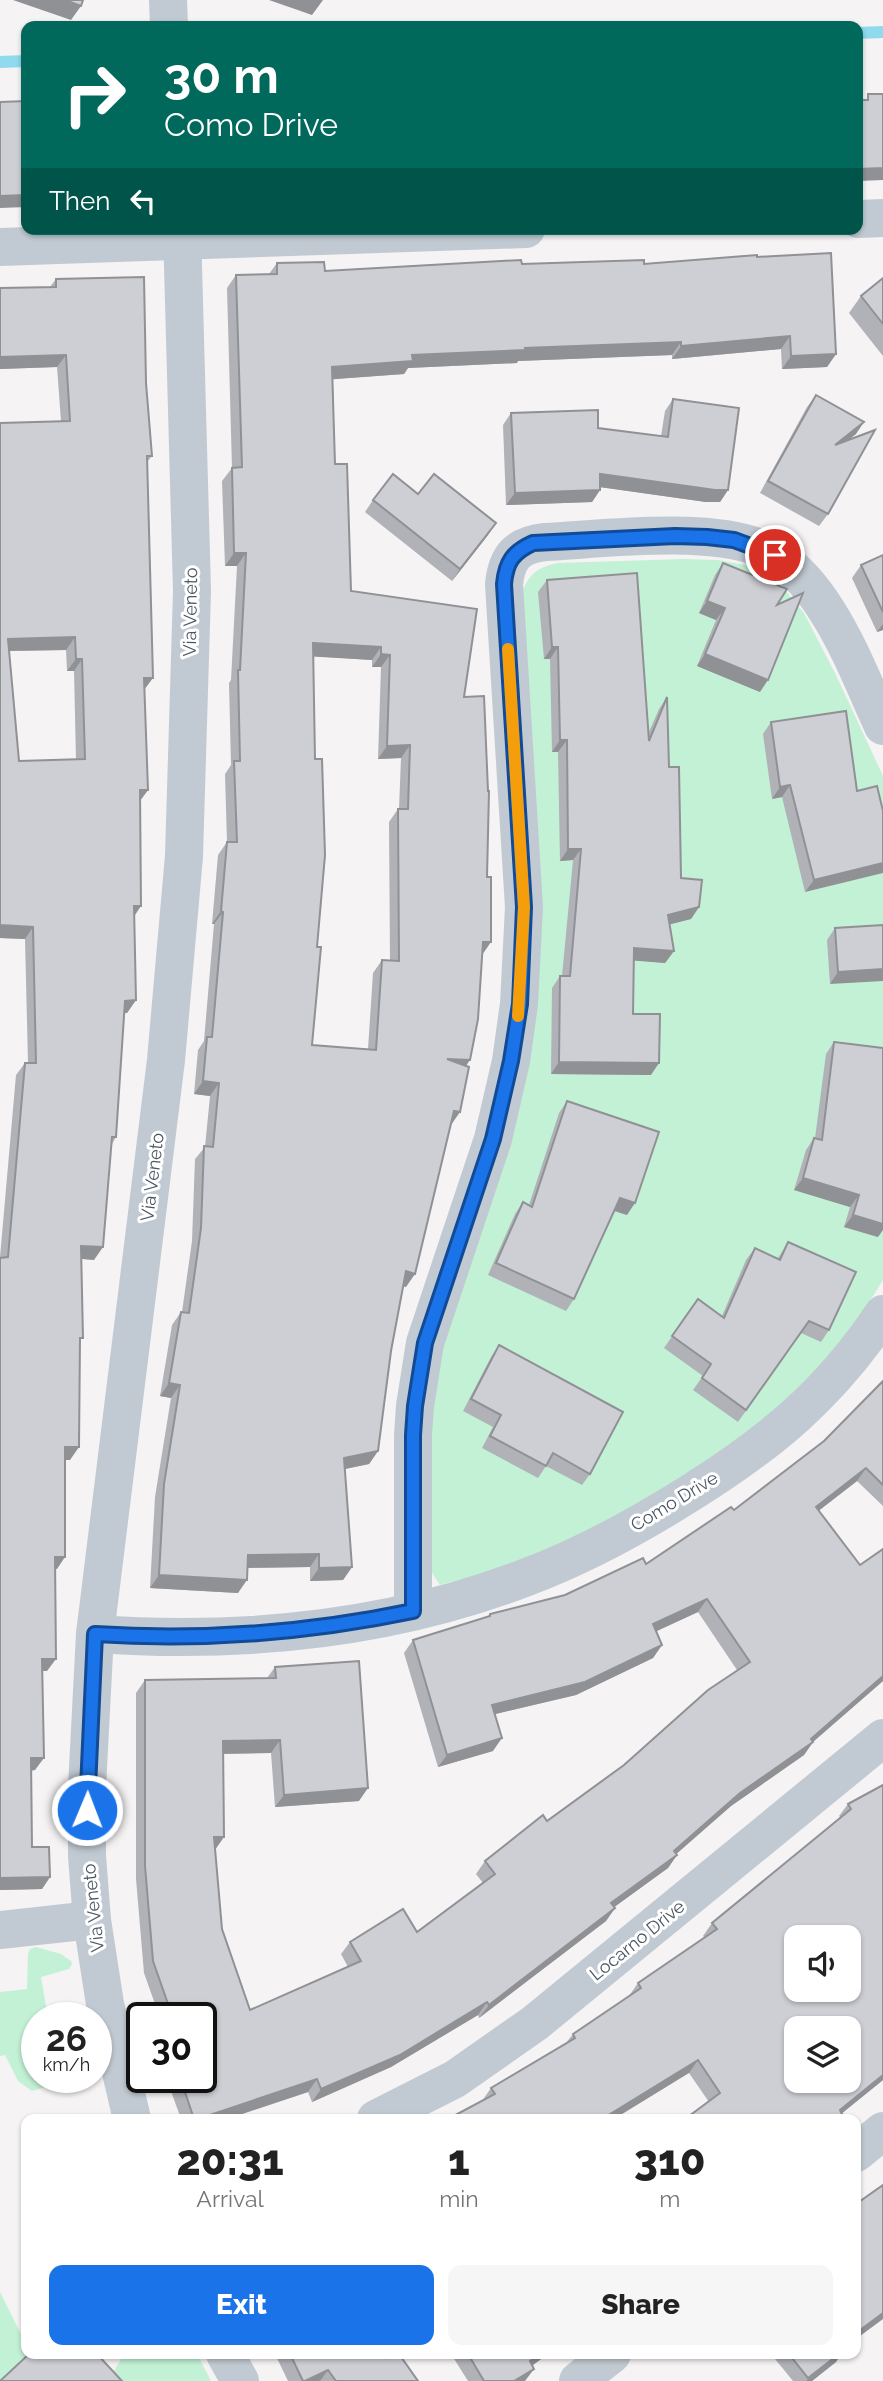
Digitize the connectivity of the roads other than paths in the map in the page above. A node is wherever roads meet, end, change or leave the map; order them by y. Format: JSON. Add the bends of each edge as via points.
{"nodes":[{"id":1,"x":168,"y":0,"type":"edge"},
{"id":2,"x":169,"y":21,"type":"edge"},
{"id":3,"x":883,"y":218,"type":"edge"},
{"id":4,"x":863,"y":219,"type":"edge"},
{"id":5,"x":182,"y":235,"type":"edge"},
{"id":6,"x":0,"y":247,"type":"edge"},
{"id":7,"x":883,"y":726,"type":"edge"},
{"id":8,"x":883,"y":1314,"type":"edge"},
{"id":9,"x":413,"y":1611,"type":"junction"},
{"id":10,"x":95,"y":1634,"type":"junction"},
{"id":11,"x":883,"y":1738,"type":"edge"},
{"id":12,"x":92,"y":1920,"type":"junction"},
{"id":13,"x":0,"y":1930,"type":"edge"},
{"id":14,"x":131,"y":2114,"type":"edge"},
{"id":15,"x":386,"y":2114,"type":"edge"},
{"id":16,"x":883,"y":2131,"type":"edge"},
{"id":17,"x":861,"y":2149,"type":"edge"},
{"id":18,"x":228,"y":2359,"type":"edge"},
{"id":19,"x":605,"y":2359,"type":"edge"},
{"id":20,"x":240,"y":2381,"type":"edge"},
{"id":21,"x":578,"y":2381,"type":"edge"}],
"edges":[{"from":1,"to":2,"type":"street"},
{"from":3,"to":4,"type":"street"},
{"from":5,"to":6,"type":"street"},
{"from":5,"to":10,"type":"street","name":"Via Veneto","via":[[192,591],[184,856],[166,1060]]},
{"from":7,"to":9,"type":"street","via":[[826,609],[795,570],[755,546],[675,536],[533,543],[519,550],[506,568],[524,907],[520,1004],[499,1116],[425,1343],[419,1376],[413,1435]]},
{"from":8,"to":9,"type":"street","name":"Como Drive","via":[[818,1397],[751,1453],[644,1522],[528,1577]]},
{"from":9,"to":10,"type":"street","name":"Como Drive","via":[[351,1624],[246,1635],[145,1638]]},
{"from":10,"to":12,"type":"street","name":"Via Veneto","via":[[87,1787]]},
{"from":11,"to":15,"type":"street","name":"Locarno Drive","via":[[535,2024],[455,2079]]},
{"from":12,"to":13,"type":"street"},
{"from":12,"to":14,"type":"street","name":"Via Veneto","via":[[105,2004]]},
{"from":16,"to":17,"type":"street"},
{"from":18,"to":20,"type":"street"},
{"from":19,"to":21,"type":"street"}]}
